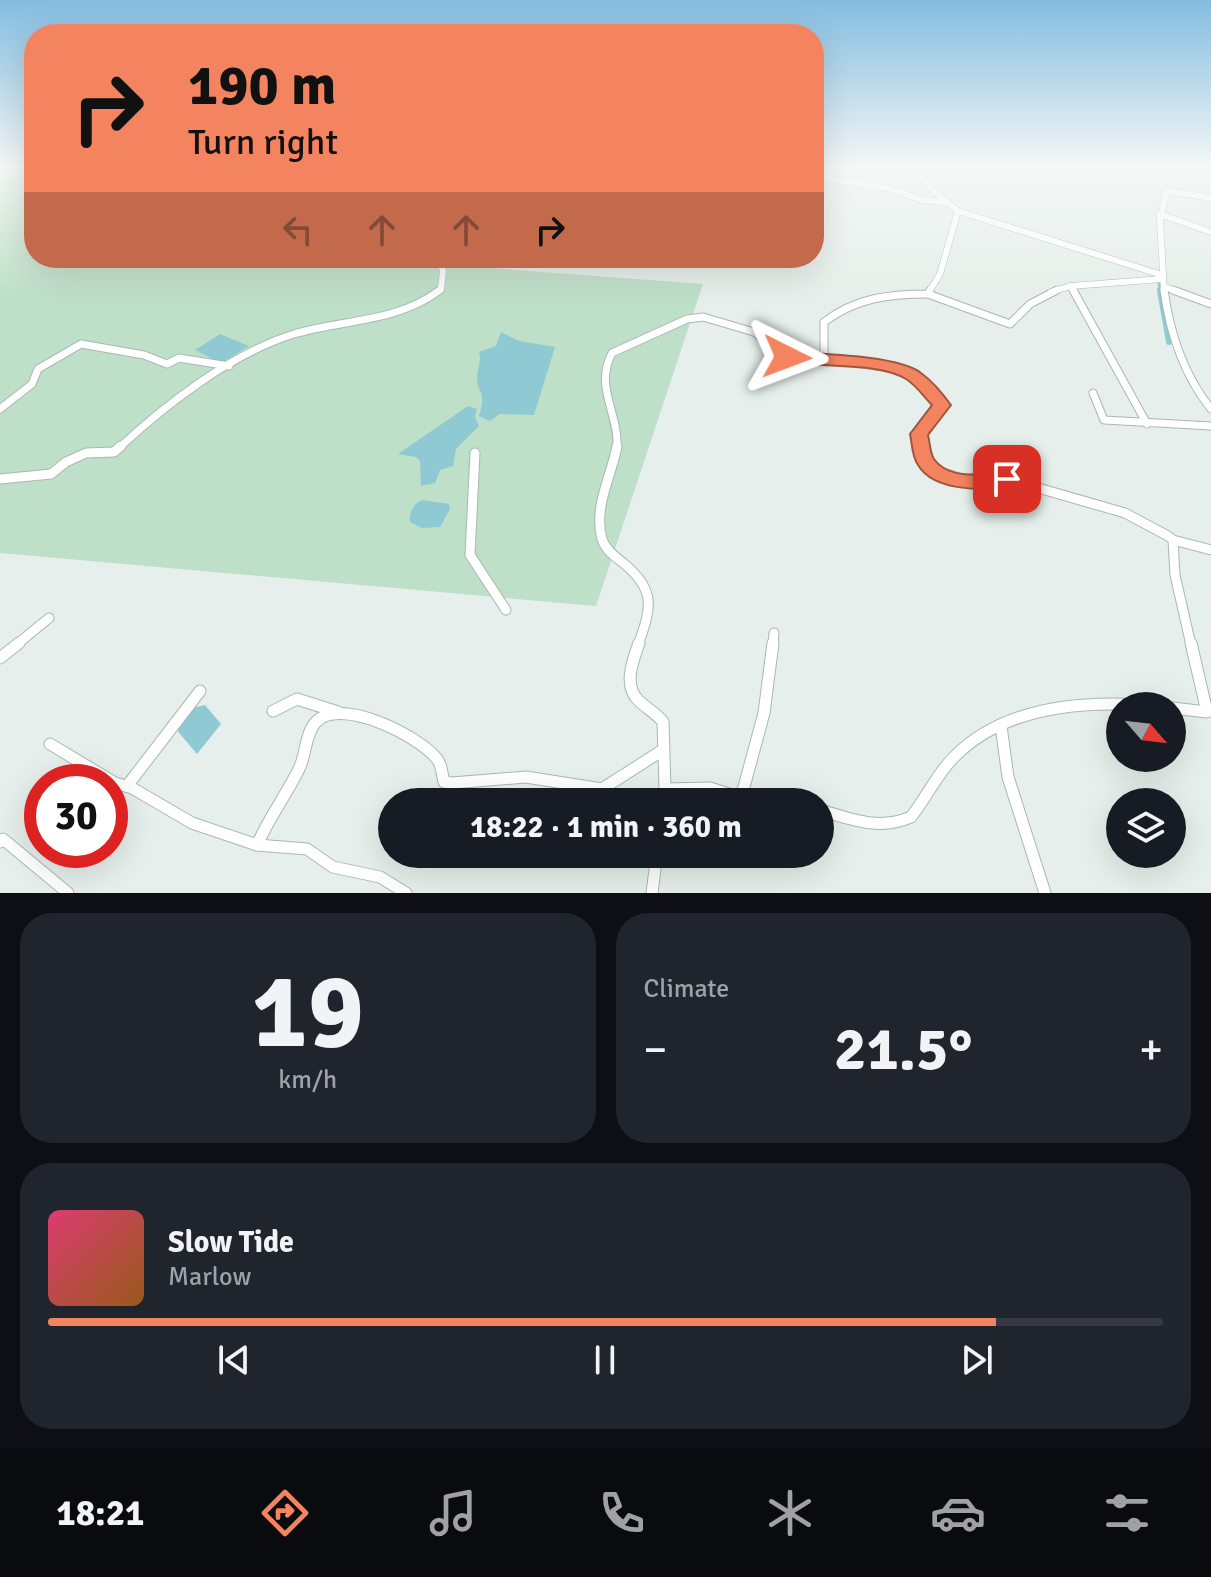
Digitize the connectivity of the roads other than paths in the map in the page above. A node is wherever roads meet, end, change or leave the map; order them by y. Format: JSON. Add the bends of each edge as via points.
{"nodes":[{"id":1,"x":1161,"y":210,"type":"edge"},
{"id":2,"x":958,"y":211,"type":"joint"},
{"id":3,"x":1159,"y":214,"type":"junction"},
{"id":4,"x":1211,"y":232,"type":"edge"},
{"id":5,"x":442,"y":268,"type":"edge"},
{"id":6,"x":1163,"y":281,"type":"junction"},
{"id":7,"x":1071,"y":286,"type":"junction"},
{"id":8,"x":928,"y":294,"type":"junction"},
{"id":9,"x":1211,"y":304,"type":"edge"},
{"id":10,"x":824,"y":359,"type":"junction"},
{"id":11,"x":229,"y":367,"type":"junction"},
{"id":12,"x":1093,"y":393,"type":"dead end"},
{"id":13,"x":0,"y":409,"type":"edge"},
{"id":14,"x":1211,"y":409,"type":"edge"},
{"id":15,"x":1147,"y":424,"type":"junction"},
{"id":16,"x":1211,"y":426,"type":"edge"},
{"id":17,"x":475,"y":453,"type":"dead end"},
{"id":18,"x":0,"y":479,"type":"edge"},
{"id":19,"x":1173,"y":540,"type":"junction"},
{"id":20,"x":1211,"y":550,"type":"edge"},
{"id":21,"x":506,"y":610,"type":"dead end"},
{"id":22,"x":49,"y":618,"type":"dead end"},
{"id":23,"x":774,"y":633,"type":"dead end"},
{"id":24,"x":0,"y":658,"type":"edge"},
{"id":25,"x":200,"y":691,"type":"dead end"},
{"id":26,"x":1106,"y":704,"type":"edge"},
{"id":27,"x":1186,"y":710,"type":"edge"},
{"id":28,"x":273,"y":711,"type":"dead end"},
{"id":29,"x":338,"y":712,"type":"junction"},
{"id":30,"x":1001,"y":726,"type":"junction"},
{"id":31,"x":50,"y":744,"type":"dead end"},
{"id":32,"x":663,"y":750,"type":"junction"},
{"id":33,"x":84,"y":764,"type":"edge"},
{"id":34,"x":128,"y":785,"type":"edge"},
{"id":35,"x":128,"y":787,"type":"edge"},
{"id":36,"x":664,"y":788,"type":"edge"},
{"id":37,"x":744,"y":788,"type":"edge"},
{"id":38,"x":834,"y":814,"type":"edge"},
{"id":39,"x":0,"y":842,"type":"edge"},
{"id":40,"x":257,"y":845,"type":"junction"},
{"id":41,"x":655,"y":868,"type":"edge"},
{"id":42,"x":68,"y":893,"type":"edge"},
{"id":43,"x":406,"y":893,"type":"edge"},
{"id":44,"x":652,"y":893,"type":"edge"},
{"id":45,"x":1045,"y":893,"type":"edge"}],
"edges":[{"from":1,"to":3,"type":"street"},
{"from":2,"to":6,"type":"street"},
{"from":2,"to":8,"type":"street","via":[[940,274]]},
{"from":3,"to":4,"type":"street"},
{"from":3,"to":6,"type":"street"},
{"from":5,"to":11,"type":"street","via":[[441,289],[396,315],[290,336]]},
{"from":6,"to":7,"type":"street"},
{"from":6,"to":9,"type":"street"},
{"from":6,"to":14,"type":"street","via":[[1174,340]]},
{"from":7,"to":8,"type":"street","via":[[1031,301],[1010,324]]},
{"from":7,"to":15,"type":"street"},
{"from":8,"to":10,"type":"street","via":[[839,308],[824,322]]},
{"from":10,"to":19,"type":"street","via":[[915,376],[942,405],[919,434],[925,462],[936,471],[973,482],[1007,479],[1125,513]]},
{"from":10,"to":32,"type":"street","via":[[791,359],[754,332],[703,317],[614,351],[606,361],[602,391],[613,411],[617,444],[604,488],[601,534],[648,592],[629,681],[633,697],[662,719]]},
{"from":11,"to":13,"type":"street","via":[[179,358],[167,364],[81,344],[38,369],[32,384]]},
{"from":11,"to":18,"type":"street","via":[[186,392],[114,452],[86,453],[51,474]]},
{"from":12,"to":15,"type":"street","via":[[1104,420]]},
{"from":15,"to":16,"type":"street"},
{"from":17,"to":21,"type":"street","via":[[470,555]]},
{"from":19,"to":20,"type":"street"},
{"from":19,"to":27,"type":"street","via":[[1175,575],[1207,712]]},
{"from":22,"to":24,"type":"street"},
{"from":23,"to":37,"type":"street","via":[[764,713]]},
{"from":25,"to":34,"type":"street"},
{"from":26,"to":30,"type":"street","via":[[1044,712]]},
{"from":28,"to":29,"type":"street","via":[[297,699]]},
{"from":29,"to":32,"type":"street","via":[[417,739],[440,761],[444,782],[458,785],[501,777],[602,789]]},
{"from":29,"to":40,"type":"street","via":[[319,719],[307,737],[297,774]]},
{"from":30,"to":38,"type":"street","via":[[955,756],[911,817],[901,823],[879,826]]},
{"from":30,"to":45,"type":"street","via":[[1016,809]]},
{"from":31,"to":33,"type":"street"},
{"from":32,"to":36,"type":"street"},
{"from":35,"to":40,"type":"street","via":[[192,823]]},
{"from":39,"to":42,"type":"street","via":[[3,839]]},
{"from":40,"to":43,"type":"street","via":[[307,849],[333,867],[380,877]]},
{"from":41,"to":44,"type":"street"}]}
